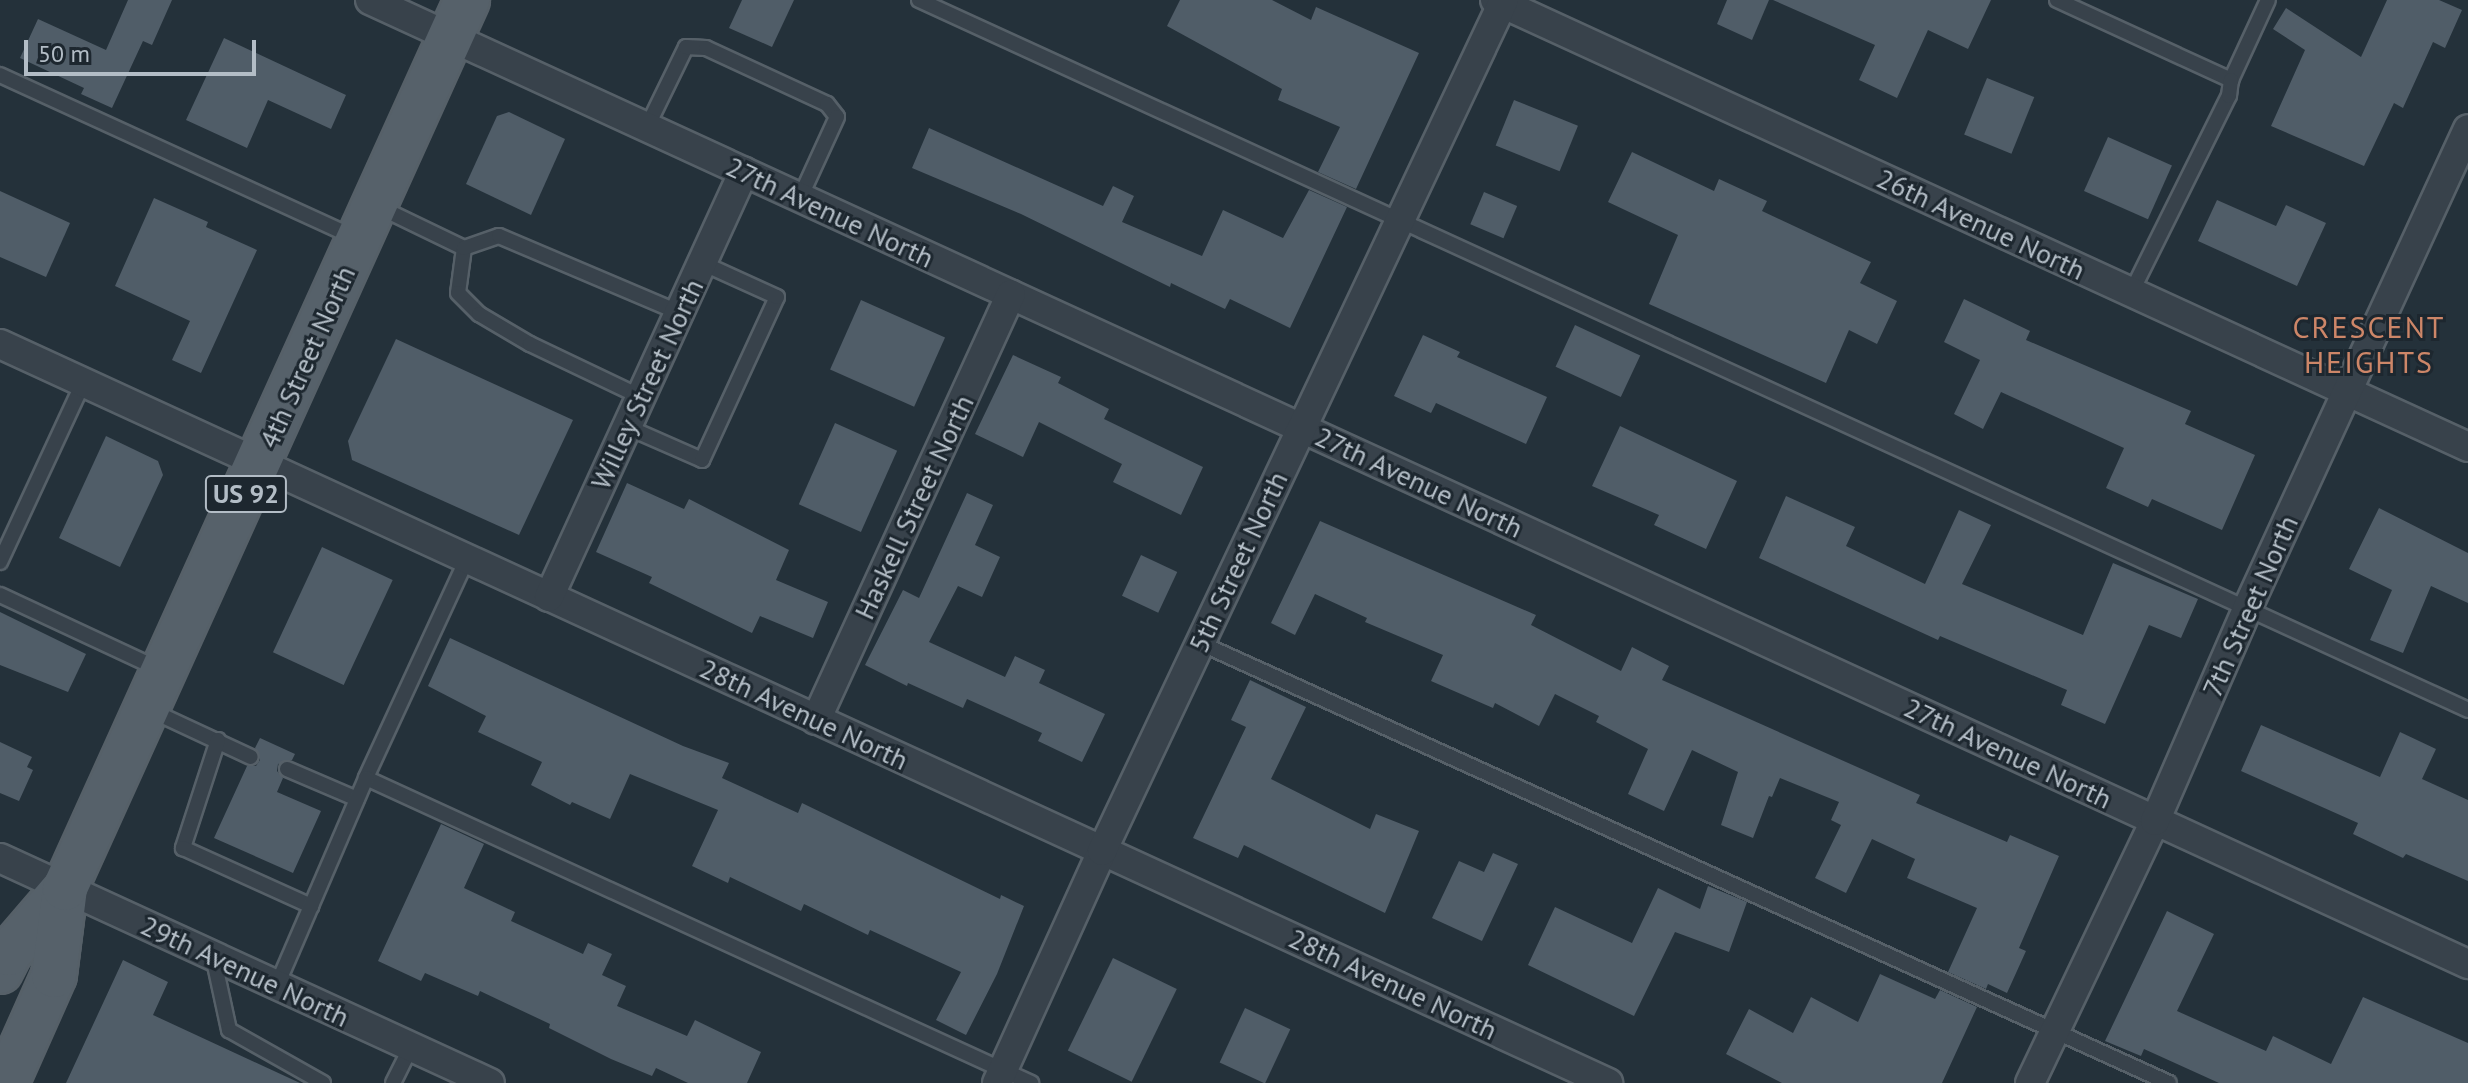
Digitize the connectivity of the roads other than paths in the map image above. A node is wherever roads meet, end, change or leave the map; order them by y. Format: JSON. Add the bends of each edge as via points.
{"nodes":[{"id":1,"x":370,"y":0,"type":"edge"},
{"id":2,"x":919,"y":0,"type":"edge"},
{"id":3,"x":2057,"y":0,"type":"edge"},
{"id":4,"x":2268,"y":0,"type":"edge"},
{"id":5,"x":1501,"y":1,"type":"edge"},
{"id":6,"x":459,"y":18,"type":"edge"},
{"id":7,"x":0,"y":75,"type":"edge"},
{"id":8,"x":2231,"y":80,"type":"junction"},
{"id":9,"x":647,"y":127,"type":"junction"},
{"id":10,"x":2468,"y":129,"type":"edge"},
{"id":11,"x":744,"y":172,"type":"junction"},
{"id":12,"x":800,"y":198,"type":"junction"},
{"id":13,"x":1401,"y":218,"type":"junction"},
{"id":14,"x":365,"y":222,"type":"junction"},
{"id":15,"x":464,"y":248,"type":"junction"},
{"id":16,"x":702,"y":263,"type":"junction"},
{"id":17,"x":2131,"y":293,"type":"junction"},
{"id":18,"x":1011,"y":295,"type":"junction"},
{"id":19,"x":680,"y":313,"type":"junction"},
{"id":20,"x":0,"y":344,"type":"edge"},
{"id":21,"x":83,"y":383,"type":"junction"},
{"id":22,"x":2348,"y":392,"type":"junction"},
{"id":23,"x":641,"y":397,"type":"junction"},
{"id":24,"x":627,"y":427,"type":"junction"},
{"id":25,"x":1302,"y":428,"type":"junction"},
{"id":26,"x":2468,"y":447,"type":"edge"},
{"id":27,"x":260,"y":464,"type":"junction"},
{"id":28,"x":467,"y":559,"type":"junction"},
{"id":29,"x":0,"y":562,"type":"edge"},
{"id":30,"x":0,"y":595,"type":"edge"},
{"id":31,"x":549,"y":597,"type":"junction"},
{"id":32,"x":2247,"y":609,"type":"junction"},
{"id":33,"x":1200,"y":643,"type":"junction"},
{"id":34,"x":156,"y":690,"type":"junction"},
{"id":35,"x":2468,"y":710,"type":"edge"},
{"id":36,"x":816,"y":720,"type":"junction"},
{"id":37,"x":218,"y":740,"type":"junction"},
{"id":38,"x":251,"y":757,"type":"dead end"},
{"id":39,"x":287,"y":769,"type":"dead end"},
{"id":40,"x":366,"y":778,"type":"junction"},
{"id":41,"x":357,"y":799,"type":"junction"},
{"id":42,"x":2155,"y":821,"type":"junction"},
{"id":43,"x":1102,"y":851,"type":"junction"},
{"id":44,"x":0,"y":858,"type":"edge"},
{"id":45,"x":65,"y":888,"type":"junction"},
{"id":46,"x":311,"y":906,"type":"junction"},
{"id":47,"x":213,"y":956,"type":"junction"},
{"id":48,"x":2468,"y":964,"type":"edge"},
{"id":49,"x":0,"y":971,"type":"edge"},
{"id":50,"x":277,"y":985,"type":"junction"},
{"id":51,"x":2055,"y":1030,"type":"junction"},
{"id":52,"x":411,"y":1047,"type":"junction"},
{"id":53,"x":1000,"y":1076,"type":"edge"},
{"id":54,"x":6,"y":1083,"type":"edge"},
{"id":55,"x":323,"y":1083,"type":"edge"},
{"id":56,"x":393,"y":1083,"type":"edge"},
{"id":57,"x":490,"y":1083,"type":"edge"},
{"id":58,"x":1031,"y":1083,"type":"edge"},
{"id":59,"x":1608,"y":1083,"type":"edge"},
{"id":60,"x":2030,"y":1083,"type":"edge"},
{"id":61,"x":2169,"y":1083,"type":"edge"}],
"edges":[{"from":1,"to":6,"type":"street","name":"27th Avenue North"},
{"from":2,"to":13,"type":"lane"},
{"from":3,"to":8,"type":"lane"},
{"from":4,"to":8,"type":"lane"},
{"from":5,"to":13,"type":"street","name":"5th Street North"},
{"from":5,"to":17,"type":"street","name":"26th Avenue North"},
{"from":6,"to":9,"type":"street","name":"27th Avenue North"},
{"from":6,"to":14,"type":"main road","name":"4th Street North","number":"US 92"},
{"from":7,"to":14,"type":"lane"},
{"from":8,"to":17,"type":"lane","via":[[2229,96]]},
{"from":9,"to":11,"type":"street","name":"27th Avenue North"},
{"from":9,"to":12,"type":"lane","via":[[686,47],[706,48],[827,104],[837,117]]},
{"from":10,"to":22,"type":"street","name":"7th Street North"},
{"from":11,"to":12,"type":"street","name":"27th Avenue North"},
{"from":11,"to":16,"type":"street","name":"Willey Street North"},
{"from":12,"to":18,"type":"street","name":"27th Avenue North"},
{"from":13,"to":25,"type":"street","name":"5th Street North"},
{"from":13,"to":32,"type":"lane"},
{"from":14,"to":15,"type":"lane"},
{"from":14,"to":27,"type":"main road","name":"4th Street North","number":"US 92"},
{"from":15,"to":19,"type":"lane","via":[[499,236]]},
{"from":15,"to":23,"type":"lane","via":[[458,293],[479,314]]},
{"from":16,"to":19,"type":"street","name":"Willey Street North"},
{"from":16,"to":24,"type":"lane","via":[[777,297],[734,392],[702,460]]},
{"from":17,"to":22,"type":"street","name":"26th Avenue North"},
{"from":18,"to":25,"type":"street","name":"27th Avenue North"},
{"from":18,"to":36,"type":"street","name":"Haskell Street North"},
{"from":19,"to":23,"type":"street","name":"Willey Street North"},
{"from":20,"to":21,"type":"street","name":"28th Avenue North"},
{"from":21,"to":27,"type":"street","name":"28th Avenue North"},
{"from":21,"to":29,"type":"lane"},
{"from":22,"to":26,"type":"street","name":"26th Avenue North"},
{"from":22,"to":32,"type":"street","name":"7th Street North"},
{"from":23,"to":24,"type":"street","name":"Willey Street North"},
{"from":24,"to":31,"type":"street","name":"Willey Street North"},
{"from":25,"to":33,"type":"street","name":"5th Street North"},
{"from":25,"to":42,"type":"street","name":"27th Avenue North"},
{"from":27,"to":28,"type":"street","name":"28th Avenue North"},
{"from":27,"to":34,"type":"main road","name":"4th Street North","number":"US 92"},
{"from":28,"to":31,"type":"street","name":"28th Avenue North"},
{"from":28,"to":40,"type":"lane"},
{"from":30,"to":34,"type":"lane"},
{"from":31,"to":36,"type":"street","name":"28th Avenue North"},
{"from":32,"to":35,"type":"lane"},
{"from":32,"to":42,"type":"street","name":"7th Street North"},
{"from":33,"to":43,"type":"street","name":"5th Street North"},
{"from":33,"to":51,"type":"lane"},
{"from":34,"to":37,"type":"lane"},
{"from":34,"to":45,"type":"main road","name":"4th Street North","number":"US 92"},
{"from":36,"to":43,"type":"street","name":"28th Avenue North"},
{"from":37,"to":38,"type":"lane"},
{"from":37,"to":46,"type":"lane","via":[[183,848]]},
{"from":39,"to":41,"type":"lane"},
{"from":40,"to":41,"type":"lane"},
{"from":40,"to":53,"type":"lane"},
{"from":41,"to":46,"type":"lane"},
{"from":42,"to":48,"type":"street","name":"27th Avenue North"},
{"from":42,"to":51,"type":"street","name":"7th Street North"},
{"from":43,"to":53,"type":"street","name":"5th Street North"},
{"from":43,"to":59,"type":"street","name":"28th Avenue North"},
{"from":44,"to":45,"type":"street","name":"29th Avenue North"},
{"from":45,"to":47,"type":"street","name":"29th Avenue North"},
{"from":45,"to":49,"type":"main road","name":"4th Street North","number":"US 92","via":[[9,953]]},
{"from":45,"to":54,"type":"main road","name":"4th Street North","number":"US 92","via":[[54,975]]},
{"from":46,"to":50,"type":"lane"},
{"from":47,"to":50,"type":"street","name":"29th Avenue North"},
{"from":47,"to":55,"type":"lane","via":[[229,1030]]},
{"from":50,"to":52,"type":"street","name":"29th Avenue North"},
{"from":51,"to":60,"type":"street","name":"7th Street North"},
{"from":51,"to":61,"type":"lane"},
{"from":52,"to":56,"type":"lane"},
{"from":52,"to":57,"type":"street","name":"29th Avenue North"},
{"from":53,"to":58,"type":"lane"}]}
